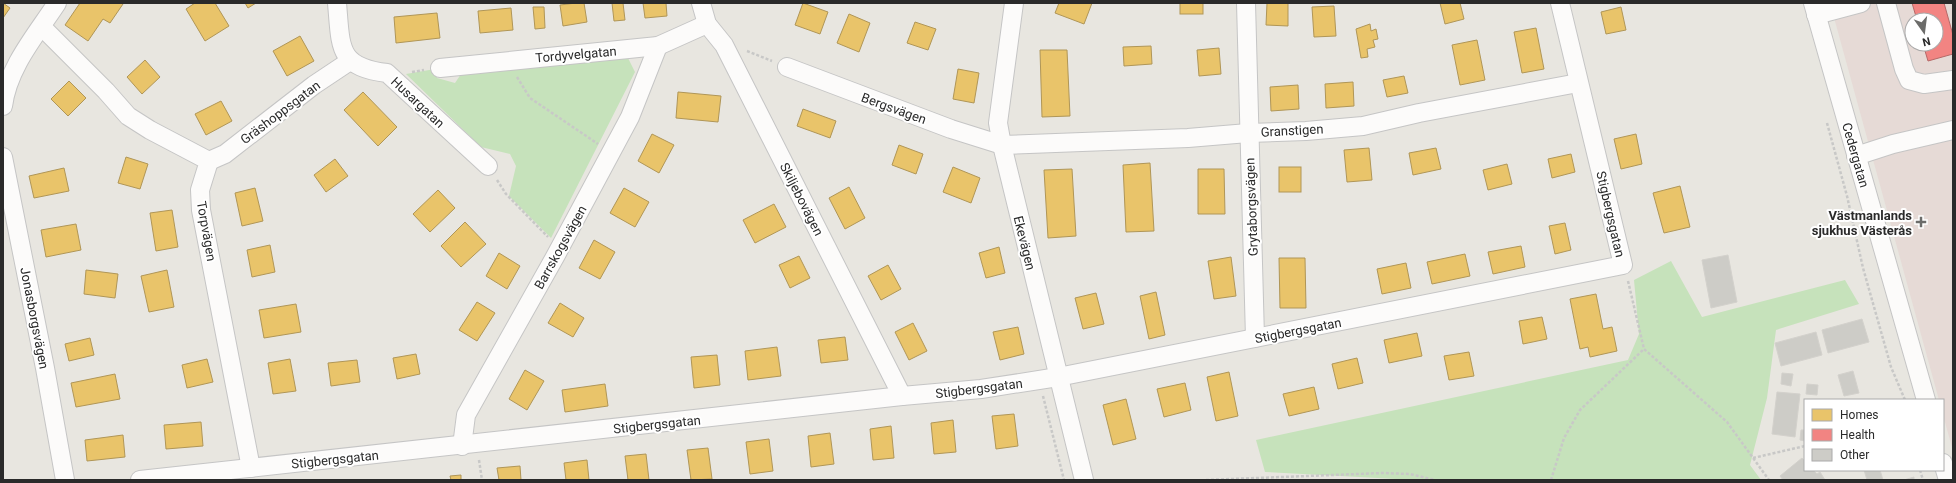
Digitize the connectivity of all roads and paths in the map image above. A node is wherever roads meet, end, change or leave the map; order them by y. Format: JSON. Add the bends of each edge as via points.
{"nodes":[{"id":1,"x":57,"y":3,"type":"edge"},
{"id":2,"x":337,"y":3,"type":"edge"},
{"id":3,"x":702,"y":3,"type":"edge"},
{"id":4,"x":1014,"y":3,"type":"edge"},
{"id":5,"x":1246,"y":3,"type":"edge"},
{"id":6,"x":1560,"y":3,"type":"edge"},
{"id":7,"x":1861,"y":3,"type":"edge"},
{"id":8,"x":1886,"y":3,"type":"edge"},
{"id":9,"x":1815,"y":9,"type":"edge"},
{"id":10,"x":707,"y":24,"type":"junction"},
{"id":11,"x":42,"y":26,"type":"junction"},
{"id":12,"x":724,"y":45,"type":"junction"},
{"id":13,"x":658,"y":46,"type":"junction"},
{"id":14,"x":350,"y":61,"type":"junction"},
{"id":15,"x":508,"y":61,"type":"junction"},
{"id":16,"x":787,"y":67,"type":"joint"},
{"id":17,"x":440,"y":68,"type":"dead end"},
{"id":18,"x":1953,"y":80,"type":"edge"},
{"id":19,"x":1578,"y":83,"type":"junction"},
{"id":20,"x":3,"y":106,"type":"edge"},
{"id":21,"x":1827,"y":121,"type":"dead end"},
{"id":22,"x":1951,"y":129,"type":"edge"},
{"id":23,"x":1248,"y":132,"type":"junction"},
{"id":24,"x":1002,"y":145,"type":"junction"},
{"id":25,"x":611,"y":152,"type":"junction"},
{"id":26,"x":1856,"y":156,"type":"junction"},
{"id":27,"x":3,"y":157,"type":"edge"},
{"id":28,"x":208,"y":161,"type":"junction"},
{"id":29,"x":488,"y":166,"type":"joint"},
{"id":30,"x":556,"y":255,"type":"junction"},
{"id":31,"x":1623,"y":265,"type":"junction"},
{"id":32,"x":1255,"y":338,"type":"junction"},
{"id":33,"x":1644,"y":349,"type":"junction"},
{"id":34,"x":1058,"y":377,"type":"junction"},
{"id":35,"x":902,"y":396,"type":"junction"},
{"id":36,"x":1905,"y":399,"type":"edge"},
{"id":37,"x":1926,"y":399,"type":"edge"},
{"id":38,"x":462,"y":446,"type":"junction"},
{"id":39,"x":1804,"y":446,"type":"edge"},
{"id":40,"x":1753,"y":458,"type":"junction"},
{"id":41,"x":1944,"y":466,"type":"edge"},
{"id":42,"x":251,"y":468,"type":"junction"},
{"id":43,"x":65,"y":480,"type":"edge"},
{"id":44,"x":140,"y":480,"type":"edge"},
{"id":45,"x":1084,"y":480,"type":"edge"},
{"id":46,"x":1206,"y":480,"type":"edge"},
{"id":47,"x":1435,"y":480,"type":"edge"},
{"id":48,"x":1551,"y":480,"type":"edge"},
{"id":49,"x":1769,"y":480,"type":"edge"},
{"id":50,"x":1948,"y":480,"type":"edge"}],
"edges":[{"from":1,"to":11,"type":"street"},
{"from":2,"to":14,"type":"street","via":[[340,43]]},
{"from":3,"to":10,"type":"street","name":"Skiljebovägen"},
{"from":4,"to":24,"type":"street","name":"Ekevägen","via":[[998,123]]},
{"from":5,"to":23,"type":"street","name":"Grytaborgsvägen"},
{"from":6,"to":19,"type":"street","name":"Stigbergsgatan"},
{"from":7,"to":9,"type":"street"},
{"from":8,"to":18,"type":"street","via":[[1909,80],[1924,84]]},
{"from":9,"to":26,"type":"street","name":"Cedergatan"},
{"from":10,"to":12,"type":"street","name":"Skiljebovägen"},
{"from":10,"to":13,"type":"street","name":"Tordyvelgatan"},
{"from":11,"to":20,"type":"street","via":[[7,85]]},
{"from":11,"to":28,"type":"street","via":[[128,116]]},
{"from":12,"to":16,"type":"path","via":[[732,45]]},
{"from":12,"to":35,"type":"street","name":"Skiljebovägen"},
{"from":13,"to":15,"type":"street","name":"Tordyvelgatan"},
{"from":13,"to":25,"type":"street","name":"Barrskogsvägen","via":[[630,117]]},
{"from":14,"to":28,"type":"street","name":"Gräshoppsgatan","via":[[314,85],[225,154]]},
{"from":14,"to":29,"type":"street","name":"Husargatan","via":[[367,71],[387,73]]},
{"from":15,"to":17,"type":"street","name":"Tordyvelgatan"},
{"from":15,"to":25,"type":"path","via":[[530,98]]},
{"from":16,"to":24,"type":"street","name":"Bergsvägen","via":[[951,129]]},
{"from":19,"to":23,"type":"street","name":"Granstigen","via":[[1363,126],[1306,131]]},
{"from":19,"to":31,"type":"street","name":"Stigbergsgatan","via":[[1600,163]]},
{"from":21,"to":36,"type":"path","via":[[1863,268],[1891,367]]},
{"from":22,"to":26,"type":"street"},
{"from":23,"to":24,"type":"street","name":"Granstigen","via":[[1188,138]]},
{"from":23,"to":32,"type":"street","name":"Grytaborgsvägen"},
{"from":24,"to":34,"type":"street","name":"Ekevägen"},
{"from":25,"to":30,"type":"street","name":"Barrskogsvägen"},
{"from":26,"to":37,"type":"street","name":"Cedergatan"},
{"from":27,"to":43,"type":"street","name":"Jonasborgsvägen"},
{"from":28,"to":42,"type":"street","name":"Torpvägen","via":[[200,190],[201,210]]},
{"from":29,"to":30,"type":"path","via":[[506,194],[552,241]]},
{"from":30,"to":38,"type":"street","name":"Barrskogsvägen","via":[[466,415]]},
{"from":31,"to":32,"type":"street","name":"Stigbergsgatan"},
{"from":31,"to":33,"type":"path"},
{"from":32,"to":34,"type":"street","name":"Stigbergsgatan"},
{"from":33,"to":40,"type":"path","via":[[1727,422]]},
{"from":33,"to":48,"type":"path","via":[[1580,410],[1564,438]]},
{"from":34,"to":35,"type":"street","name":"Stigbergsgatan","via":[[982,389]]},
{"from":34,"to":45,"type":"street","name":"Ekevägen"},
{"from":35,"to":38,"type":"street","name":"Stigbergsgatan"},
{"from":38,"to":42,"type":"street","name":"Stigbergsgatan"},
{"from":39,"to":40,"type":"path"},
{"from":40,"to":49,"type":"path"},
{"from":41,"to":50,"type":"street"},
{"from":42,"to":44,"type":"street","name":"Stigbergsgatan"},
{"from":46,"to":47,"type":"path","via":[[1383,472],[1410,474]]}]}
